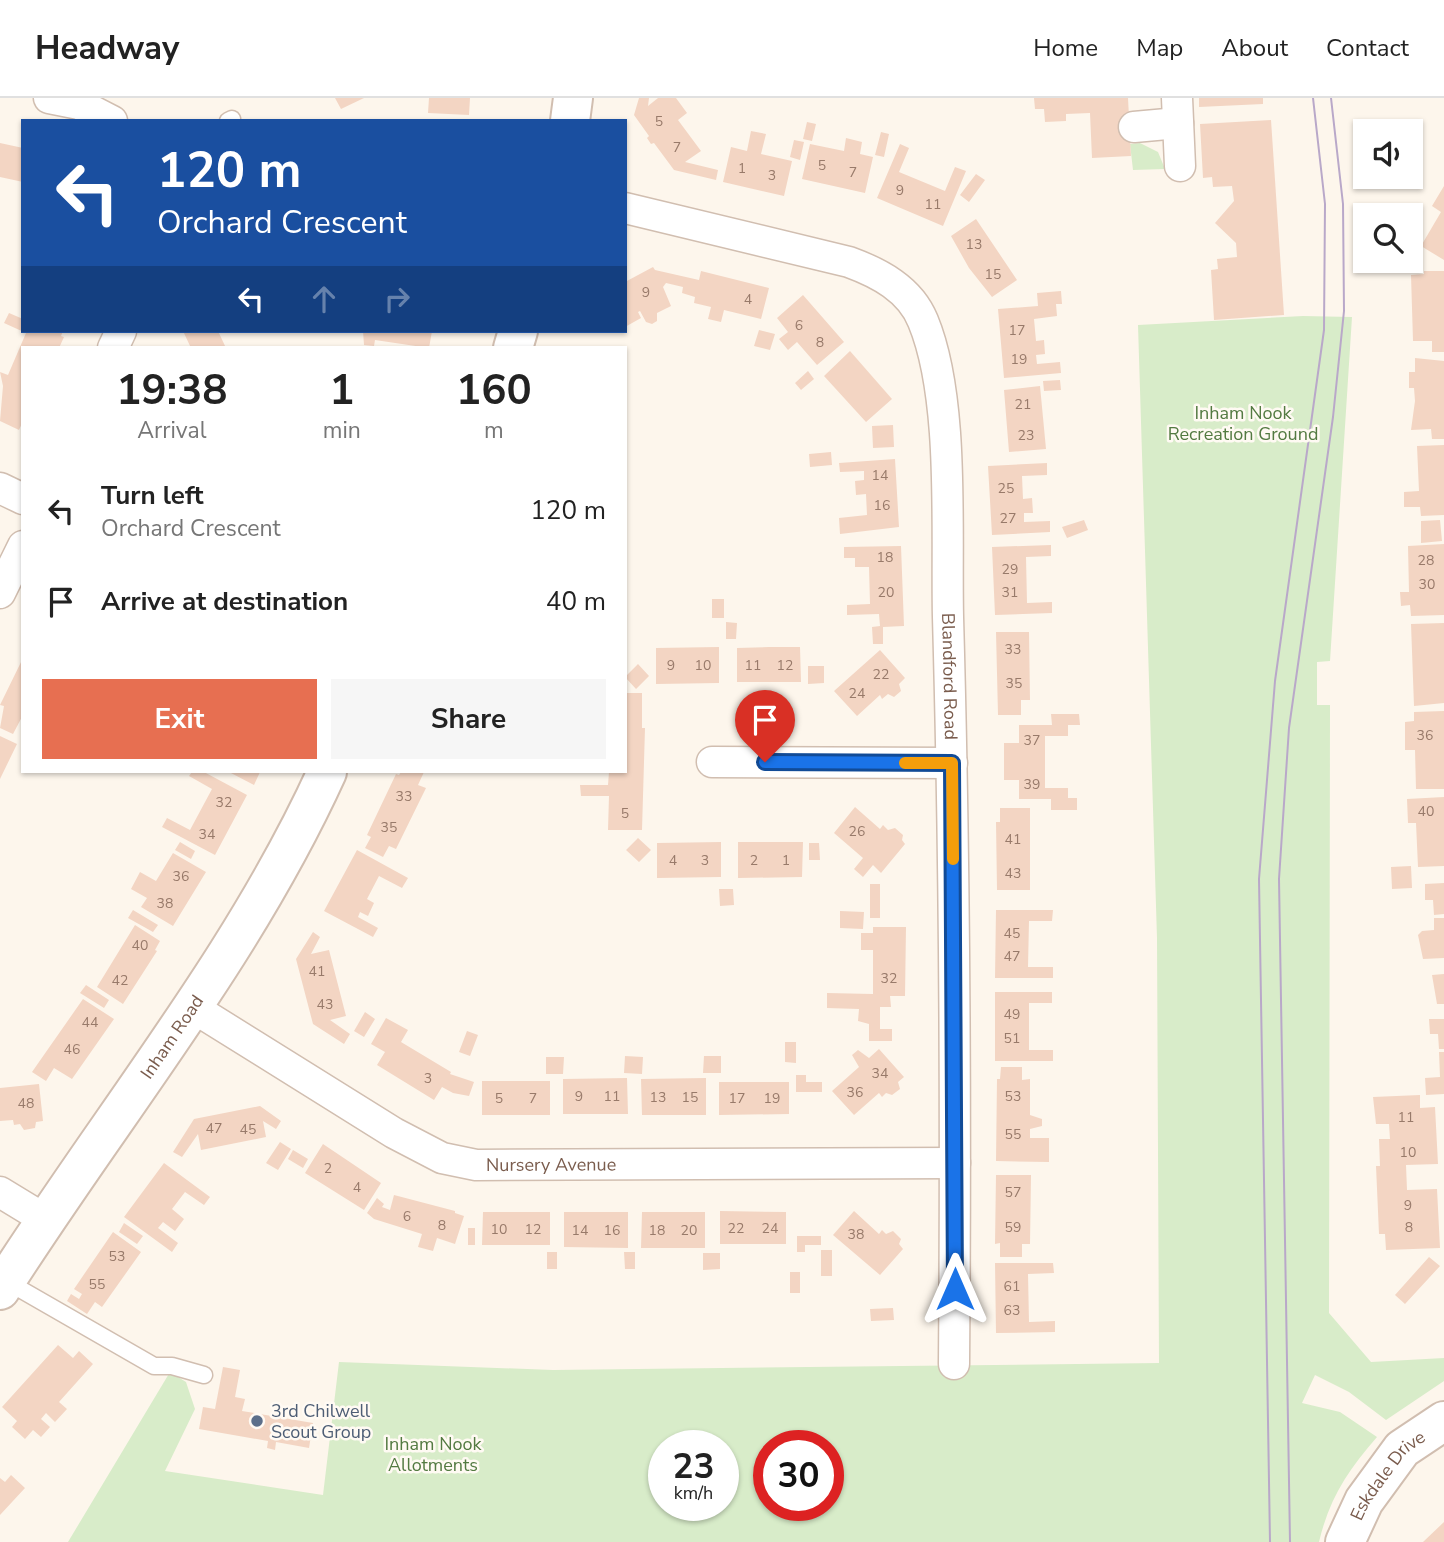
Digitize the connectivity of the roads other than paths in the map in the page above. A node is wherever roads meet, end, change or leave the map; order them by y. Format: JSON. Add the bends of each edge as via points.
{"nodes":[{"id":1,"x":49,"y":98,"type":"edge"},
{"id":2,"x":573,"y":98,"type":"edge"},
{"id":3,"x":1177,"y":111,"type":"edge"},
{"id":4,"x":108,"y":119,"type":"edge"},
{"id":5,"x":570,"y":119,"type":"edge"},
{"id":6,"x":1134,"y":127,"type":"dead end"},
{"id":7,"x":1180,"y":166,"type":"dead end"},
{"id":8,"x":627,"y":209,"type":"edge"},
{"id":9,"x":0,"y":488,"type":"edge"},
{"id":10,"x":21,"y":498,"type":"edge"},
{"id":11,"x":21,"y":550,"type":"edge"},
{"id":12,"x":0,"y":593,"type":"edge"},
{"id":13,"x":712,"y":762,"type":"dead end"},
{"id":14,"x":952,"y":763,"type":"junction"},
{"id":15,"x":326,"y":773,"type":"edge"},
{"id":16,"x":192,"y":1007,"type":"junction"},
{"id":17,"x":956,"y":1163,"type":"junction"},
{"id":18,"x":0,"y":1192,"type":"edge"},
{"id":19,"x":46,"y":1220,"type":"junction"},
{"id":20,"x":3,"y":1286,"type":"edge"},
{"id":21,"x":954,"y":1364,"type":"dead end"},
{"id":22,"x":204,"y":1375,"type":"dead end"},
{"id":23,"x":1444,"y":1420,"type":"edge"},
{"id":24,"x":1345,"y":1542,"type":"edge"}],
"edges":[{"from":1,"to":4,"type":"street","via":[[79,104]]},
{"from":2,"to":5,"type":"street"},
{"from":3,"to":6,"type":"street"},
{"from":3,"to":7,"type":"street"},
{"from":8,"to":14,"type":"street","name":"Blandford Road","via":[[870,270],[896,286],[922,318],[935,361],[943,418]]},
{"from":9,"to":10,"type":"street"},
{"from":11,"to":12,"type":"street"},
{"from":13,"to":14,"type":"street"},
{"from":14,"to":17,"type":"street","name":"Blandford Road"},
{"from":15,"to":16,"type":"street","name":"Inham Road","via":[[263,893]]},
{"from":16,"to":17,"type":"street","name":"Nursery Avenue","via":[[394,1133],[442,1158],[476,1165]]},
{"from":16,"to":19,"type":"street","name":"Inham Road"},
{"from":17,"to":21,"type":"street","name":"Blandford Road"},
{"from":18,"to":19,"type":"street"},
{"from":19,"to":20,"type":"street","name":"Inham Road"},
{"from":20,"to":22,"type":"lane","via":[[154,1366]]},
{"from":23,"to":24,"type":"street","name":"Eskdale Drive","via":[[1402,1449],[1364,1501]]}]}
